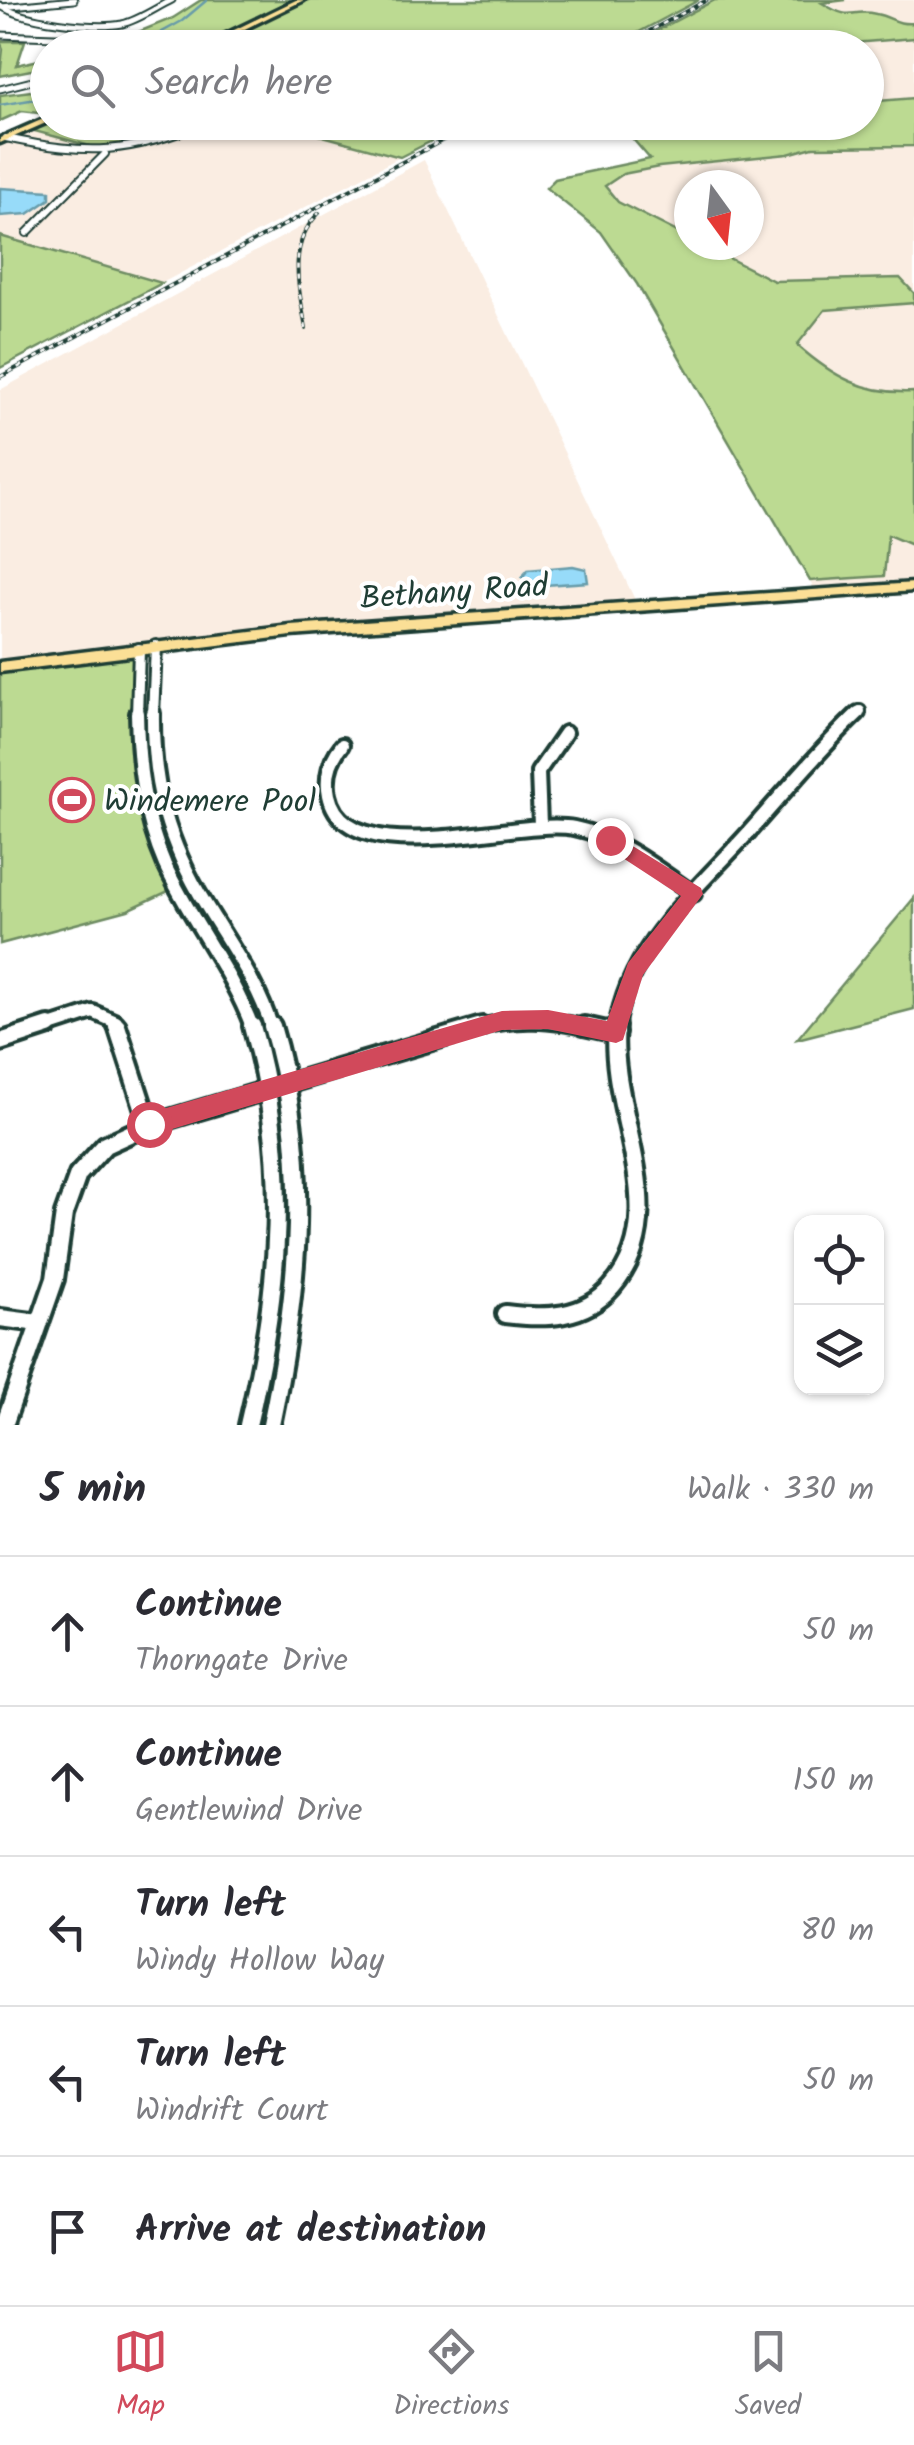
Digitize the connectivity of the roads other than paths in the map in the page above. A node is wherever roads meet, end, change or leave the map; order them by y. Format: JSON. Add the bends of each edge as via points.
{"nodes":[{"id":1,"x":74,"y":0,"type":"edge"},
{"id":2,"x":172,"y":0,"type":"edge"},
{"id":3,"x":301,"y":0,"type":"edge"},
{"id":4,"x":1,"y":6,"type":"edge"},
{"id":5,"x":45,"y":21,"type":"junction"},
{"id":6,"x":30,"y":30,"type":"edge"},
{"id":7,"x":30,"y":30,"type":"edge"},
{"id":8,"x":37,"y":30,"type":"edge"},
{"id":9,"x":238,"y":30,"type":"edge"},
{"id":10,"x":24,"y":34,"type":"junction"},
{"id":11,"x":0,"y":35,"type":"edge"},
{"id":12,"x":30,"y":35,"type":"edge"},
{"id":13,"x":30,"y":82,"type":"edge"},
{"id":14,"x":0,"y":89,"type":"edge"},
{"id":15,"x":30,"y":127,"type":"edge"},
{"id":16,"x":16,"y":134,"type":"junction"},
{"id":17,"x":30,"y":138,"type":"edge"},
{"id":18,"x":3,"y":140,"type":"edge"},
{"id":19,"x":39,"y":140,"type":"edge"},
{"id":20,"x":166,"y":140,"type":"edge"},
{"id":21,"x":89,"y":153,"type":"junction"},
{"id":22,"x":105,"y":154,"type":"junction"},
{"id":23,"x":28,"y":234,"type":"dead end"},
{"id":24,"x":914,"y":587,"type":"edge"},
{"id":25,"x":156,"y":646,"type":"junction"},
{"id":26,"x":139,"y":648,"type":"junction"},
{"id":27,"x":0,"y":667,"type":"edge"},
{"id":28,"x":860,"y":711,"type":"dead end"},
{"id":29,"x":565,"y":733,"type":"dead end"},
{"id":30,"x":342,"y":745,"type":"dead end"},
{"id":31,"x":540,"y":825,"type":"junction"},
{"id":32,"x":694,"y":894,"type":"junction"},
{"id":33,"x":616,"y":1033,"type":"junction"},
{"id":34,"x":0,"y":1042,"type":"edge"},
{"id":35,"x":288,"y":1084,"type":"junction"},
{"id":36,"x":268,"y":1090,"type":"junction"},
{"id":37,"x":149,"y":1124,"type":"junction"},
{"id":38,"x":505,"y":1314,"type":"dead end"},
{"id":39,"x":0,"y":1318,"type":"edge"},
{"id":40,"x":39,"y":1323,"type":"junction"},
{"id":41,"x":4,"y":1425,"type":"edge"},
{"id":42,"x":248,"y":1425,"type":"edge"},
{"id":43,"x":271,"y":1425,"type":"edge"}],
"edges":[{"from":1,"to":4,"type":"street"},
{"from":2,"to":5,"type":"street","via":[[122,24]]},
{"from":3,"to":9,"type":"main road"},
{"from":4,"to":5,"type":"street"},
{"from":5,"to":6,"type":"street"},
{"from":5,"to":8,"type":"street"},
{"from":7,"to":10,"type":"street"},
{"from":10,"to":11,"type":"street"},
{"from":10,"to":12,"type":"street"},
{"from":13,"to":14,"type":"street"},
{"from":15,"to":16,"type":"main road"},
{"from":16,"to":17,"type":"street"},
{"from":16,"to":18,"type":"main road"},
{"from":18,"to":21,"type":"street"},
{"from":19,"to":21,"type":"street"},
{"from":20,"to":22,"type":"street"},
{"from":21,"to":22,"type":"street"},
{"from":22,"to":23,"type":"street"},
{"from":24,"to":25,"type":"main road","name":"Bethany Road"},
{"from":25,"to":26,"type":"main road","name":"Bethany Road"},
{"from":25,"to":35,"type":"street","via":[[155,783],[166,827],[248,972]]},
{"from":26,"to":27,"type":"main road","name":"Bethany Road"},
{"from":26,"to":36,"type":"street","via":[[138,754],[149,822],[165,864],[241,999]]},
{"from":28,"to":32,"type":"street"},
{"from":29,"to":31,"type":"street","via":[[538,772]]},
{"from":30,"to":31,"type":"street","via":[[331,756],[328,788],[336,812],[356,831],[381,837]]},
{"from":31,"to":32,"type":"street","via":[[610,840]]},
{"from":32,"to":33,"type":"street","via":[[635,970]]},
{"from":33,"to":35,"type":"street","via":[[548,1019],[502,1020]]},
{"from":33,"to":38,"type":"street","via":[[617,1084],[641,1201],[633,1257],[610,1291],[588,1307],[562,1316]]},
{"from":34,"to":37,"type":"street","via":[[92,1012],[106,1015],[116,1022]]},
{"from":35,"to":36,"type":"street"},
{"from":35,"to":43,"type":"street","via":[[300,1219],[294,1308]]},
{"from":36,"to":37,"type":"street"},
{"from":36,"to":42,"type":"street","via":[[280,1203],[276,1275]]},
{"from":37,"to":40,"type":"street","via":[[104,1145],[78,1175]]},
{"from":39,"to":40,"type":"street"},
{"from":40,"to":41,"type":"street"}]}
